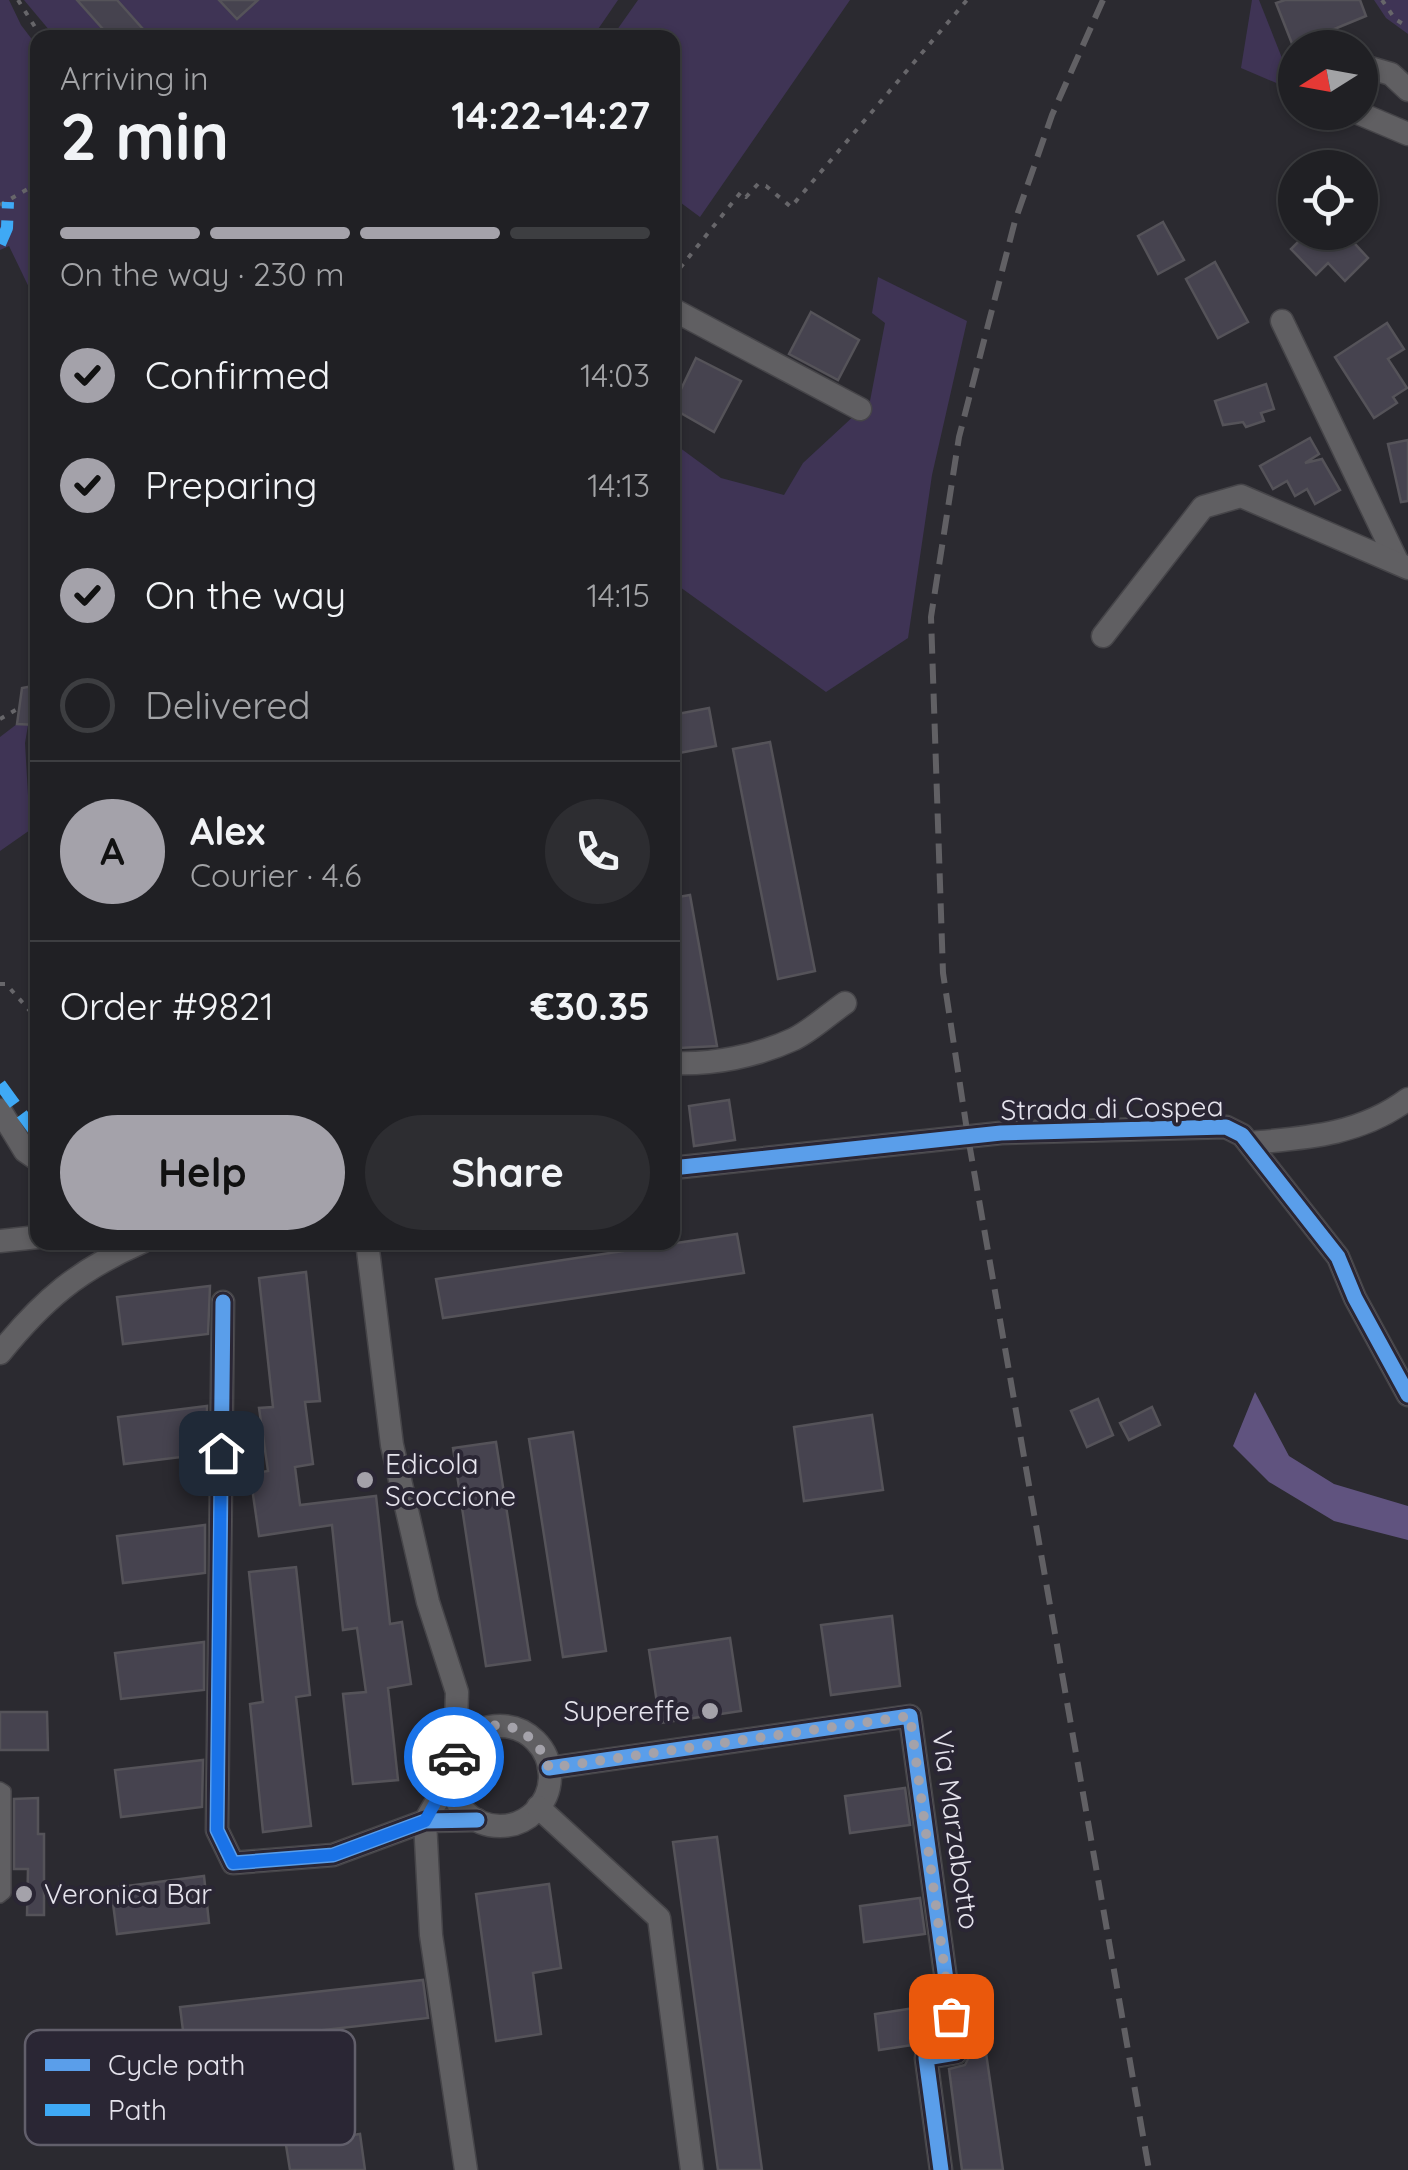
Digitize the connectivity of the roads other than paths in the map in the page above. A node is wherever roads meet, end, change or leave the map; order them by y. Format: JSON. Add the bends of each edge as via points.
{"nodes":[{"id":1,"x":1378,"y":70,"type":"edge"},
{"id":2,"x":1408,"y":90,"type":"edge"},
{"id":3,"x":1378,"y":121,"type":"edge"},
{"id":4,"x":1408,"y":134,"type":"edge"},
{"id":5,"x":680,"y":312,"type":"edge"},
{"id":6,"x":1282,"y":321,"type":"dead end"},
{"id":7,"x":860,"y":409,"type":"dead end"},
{"id":8,"x":1403,"y":566,"type":"edge"},
{"id":9,"x":1103,"y":636,"type":"dead end"},
{"id":10,"x":845,"y":1003,"type":"dead end"},
{"id":11,"x":680,"y":1063,"type":"edge"},
{"id":12,"x":1408,"y":1100,"type":"edge"},
{"id":13,"x":0,"y":1110,"type":"edge"},
{"id":14,"x":1249,"y":1142,"type":"junction"},
{"id":15,"x":30,"y":1154,"type":"edge"},
{"id":16,"x":680,"y":1167,"type":"edge"},
{"id":17,"x":30,"y":1238,"type":"edge"},
{"id":18,"x":0,"y":1241,"type":"edge"},
{"id":19,"x":124,"y":1250,"type":"edge"},
{"id":20,"x":368,"y":1250,"type":"edge"},
{"id":21,"x":223,"y":1302,"type":"dead end"},
{"id":22,"x":0,"y":1353,"type":"edge"},
{"id":23,"x":1408,"y":1395,"type":"edge"},
{"id":24,"x":457,"y":1692,"type":"junction"},
{"id":25,"x":489,"y":1726,"type":"junction"},
{"id":26,"x":453,"y":1765,"type":"junction"},
{"id":27,"x":549,"y":1768,"type":"junction"},
{"id":28,"x":0,"y":1788,"type":"edge"},
{"id":29,"x":538,"y":1807,"type":"junction"},
{"id":30,"x":478,"y":1820,"type":"junction"},
{"id":31,"x":425,"y":1821,"type":"junction"},
{"id":32,"x":0,"y":1897,"type":"edge"},
{"id":33,"x":466,"y":2170,"type":"edge"},
{"id":34,"x":692,"y":2170,"type":"edge"},
{"id":35,"x":941,"y":2170,"type":"edge"}],
"edges":[{"from":1,"to":2,"type":"street"},
{"from":3,"to":4,"type":"street"},
{"from":5,"to":7,"type":"street"},
{"from":6,"to":8,"type":"street"},
{"from":8,"to":9,"type":"street","via":[[1241,496],[1203,507]]},
{"from":10,"to":11,"type":"street","via":[[797,1038],[755,1053]]},
{"from":12,"to":14,"type":"street","via":[[1386,1116],[1332,1135]]},
{"from":13,"to":15,"type":"street"},
{"from":14,"to":16,"type":"street","name":"Strada di Cospea","via":[[1226,1127],[1001,1133]]},
{"from":14,"to":23,"type":"street","name":"Strada di Cospea","via":[[1338,1257]]},
{"from":17,"to":18,"type":"street"},
{"from":19,"to":22,"type":"street","via":[[54,1293]]},
{"from":20,"to":24,"type":"street","via":[[392,1444],[428,1602]]},
{"from":21,"to":31,"type":"street","via":[[217,1830],[233,1863],[333,1855]]},
{"from":24,"to":25,"type":"street"},
{"from":24,"to":26,"type":"street"},
{"from":25,"to":26,"type":"street","via":[[475,1732]]},
{"from":25,"to":27,"type":"street","via":[[521,1730]]},
{"from":26,"to":30,"type":"street","via":[[456,1798]]},
{"from":26,"to":31,"type":"street"},
{"from":27,"to":29,"type":"street"},
{"from":27,"to":35,"type":"street","name":"Via Marzabotto","via":[[910,1716],[956,2053],[926,2058]]},
{"from":28,"to":32,"type":"lane"},
{"from":29,"to":30,"type":"street","via":[[510,1824]]},
{"from":29,"to":34,"type":"street","via":[[659,1918]]},
{"from":30,"to":31,"type":"street"},
{"from":31,"to":33,"type":"street","via":[[431,1934]]}]}
